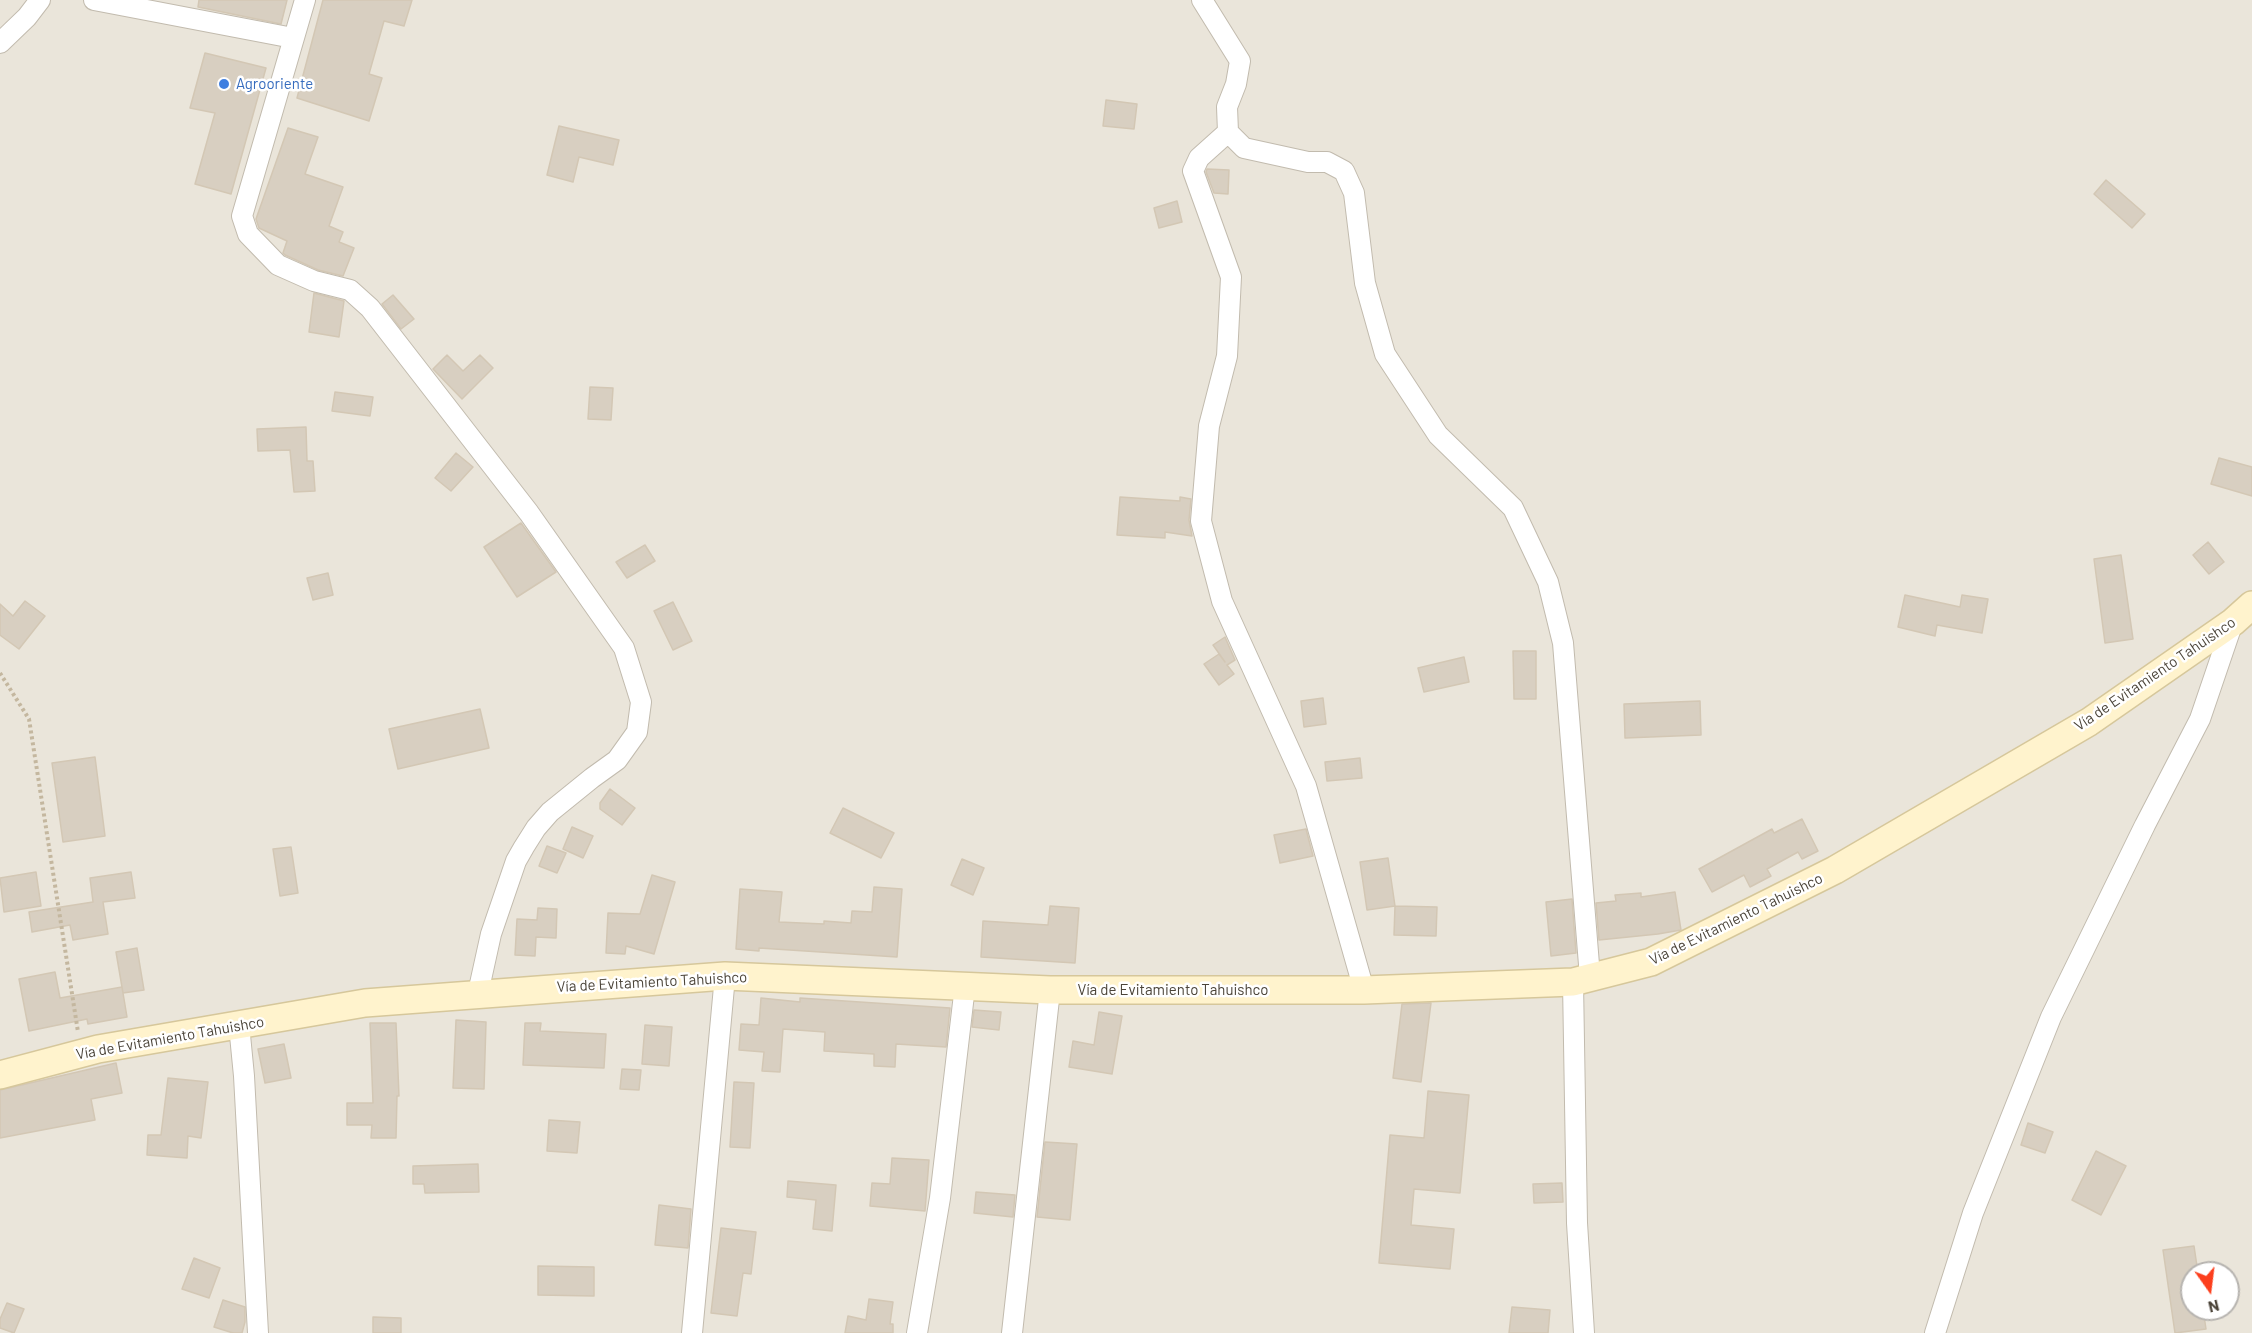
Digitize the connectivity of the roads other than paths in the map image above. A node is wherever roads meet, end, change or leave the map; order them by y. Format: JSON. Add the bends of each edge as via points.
{"nodes":[{"id":1,"x":40,"y":0,"type":"edge"},
{"id":2,"x":93,"y":0,"type":"edge"},
{"id":3,"x":305,"y":0,"type":"edge"},
{"id":4,"x":1202,"y":0,"type":"edge"},
{"id":5,"x":293,"y":38,"type":"junction"},
{"id":6,"x":0,"y":43,"type":"edge"},
{"id":7,"x":1228,"y":132,"type":"junction"},
{"id":8,"x":2243,"y":614,"type":"edge"},
{"id":9,"x":725,"y":976,"type":"junction"},
{"id":10,"x":1581,"y":980,"type":"junction"},
{"id":11,"x":965,"y":987,"type":"junction"},
{"id":12,"x":1050,"y":990,"type":"junction"},
{"id":13,"x":1364,"y":990,"type":"junction"},
{"id":14,"x":478,"y":993,"type":"junction"},
{"id":15,"x":239,"y":1025,"type":"junction"},
{"id":16,"x":0,"y":1075,"type":"edge"},
{"id":17,"x":258,"y":1333,"type":"edge"},
{"id":18,"x":692,"y":1333,"type":"edge"},
{"id":19,"x":917,"y":1333,"type":"edge"},
{"id":20,"x":1012,"y":1333,"type":"edge"},
{"id":21,"x":1584,"y":1333,"type":"edge"},
{"id":22,"x":1935,"y":1333,"type":"edge"}],
"edges":[{"from":1,"to":6,"type":"street"},
{"from":2,"to":5,"type":"street"},
{"from":3,"to":5,"type":"street"},
{"from":4,"to":7,"type":"street","via":[[1240,61],[1227,107]]},
{"from":5,"to":14,"type":"street","via":[[242,216],[248,234],[278,265],[314,281],[350,290],[370,308],[529,513],[624,648],[641,702],[637,732],[617,760],[550,812],[516,861],[497,914]]},
{"from":7,"to":10,"type":"street","via":[[1244,148],[1308,162],[1327,162],[1344,171],[1354,193],[1365,283],[1385,354],[1438,435],[1512,508],[1548,582],[1563,644]]},
{"from":7,"to":13,"type":"street","via":[[1199,159],[1193,171],[1231,277],[1227,356],[1209,426],[1201,521],[1222,601],[1306,786]]},
{"from":8,"to":10,"type":"main road","name":"Vía de Evitamiento Tahuishco","via":[[2089,722],[1835,870],[1651,962]]},
{"from":8,"to":22,"type":"street","via":[[2200,719],[2051,1017],[1973,1213]]},
{"from":9,"to":11,"type":"main road","name":"Vía de Evitamiento Tahuishco"},
{"from":9,"to":14,"type":"main road","name":"Vía de Evitamiento Tahuishco"},
{"from":9,"to":18,"type":"street"},
{"from":10,"to":13,"type":"main road","name":"Vía de Evitamiento Tahuishco"},
{"from":10,"to":21,"type":"street","via":[[1577,1223]]},
{"from":11,"to":12,"type":"main road","name":"Vía de Evitamiento Tahuishco"},
{"from":11,"to":19,"type":"street","via":[[940,1198]]},
{"from":12,"to":13,"type":"main road","name":"Vía de Evitamiento Tahuishco"},
{"from":12,"to":20,"type":"street"},
{"from":14,"to":15,"type":"main road","name":"Vía de Evitamiento Tahuishco","via":[[365,1003]]},
{"from":15,"to":16,"type":"main road","name":"Vía de Evitamiento Tahuishco","via":[[81,1054]]},
{"from":15,"to":17,"type":"street"}]}
